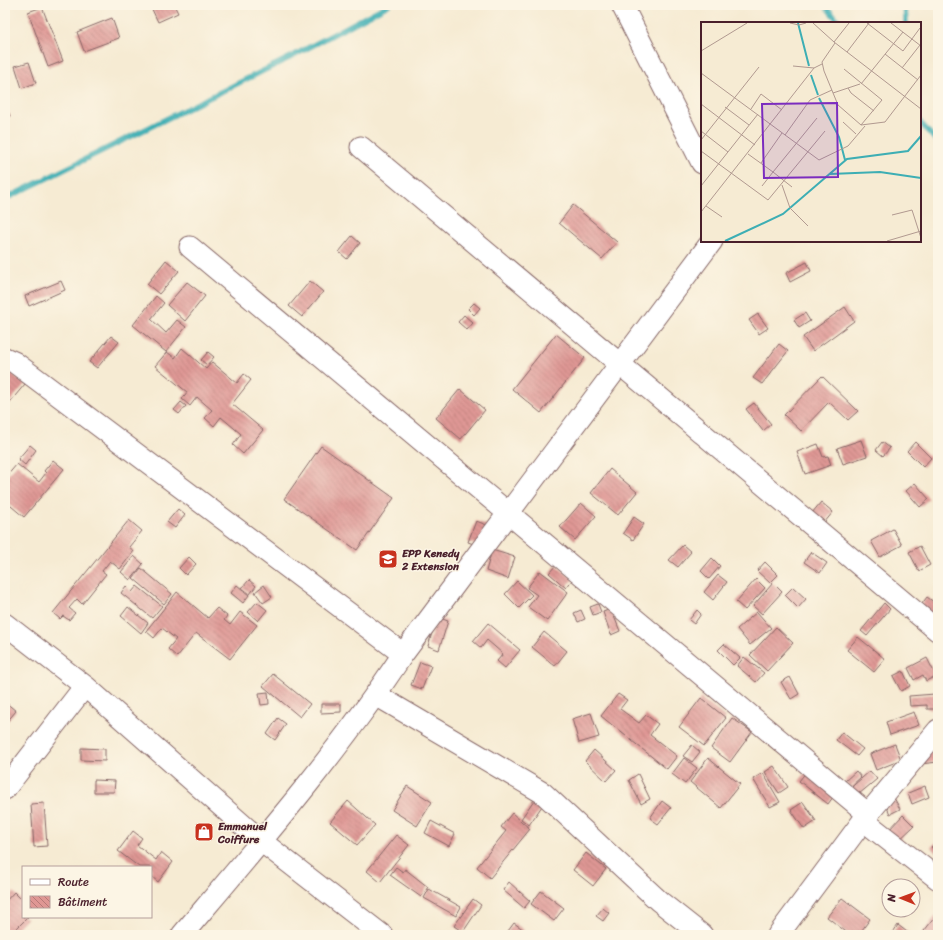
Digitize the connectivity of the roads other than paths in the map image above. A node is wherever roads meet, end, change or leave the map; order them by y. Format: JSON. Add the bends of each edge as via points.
{"nodes":[{"id":1,"x":622,"y":5,"type":"edge"},
{"id":2,"x":361,"y":147,"type":"dead end"},
{"id":3,"x":701,"y":161,"type":"edge"},
{"id":4,"x":711,"y":242,"type":"edge"},
{"id":5,"x":190,"y":247,"type":"dead end"},
{"id":6,"x":5,"y":358,"type":"edge"},
{"id":7,"x":620,"y":363,"type":"junction"},
{"id":8,"x":510,"y":513,"type":"junction"},
{"id":9,"x":5,"y":624,"type":"edge"},
{"id":10,"x":938,"y":631,"type":"edge"},
{"id":11,"x":403,"y":654,"type":"junction"},
{"id":12,"x":85,"y":686,"type":"junction"},
{"id":13,"x":376,"y":695,"type":"junction"},
{"id":14,"x":938,"y":730,"type":"edge"},
{"id":15,"x":5,"y":789,"type":"edge"},
{"id":16,"x":865,"y":817,"type":"junction"},
{"id":17,"x":261,"y":841,"type":"junction"},
{"id":18,"x":938,"y":879,"type":"edge"},
{"id":19,"x":182,"y":935,"type":"edge"},
{"id":20,"x":382,"y":935,"type":"edge"},
{"id":21,"x":702,"y":935,"type":"edge"},
{"id":22,"x":778,"y":935,"type":"edge"}],
"edges":[{"from":1,"to":3,"type":"street"},
{"from":2,"to":7,"type":"street"},
{"from":4,"to":7,"type":"street"},
{"from":5,"to":8,"type":"street"},
{"from":6,"to":11,"type":"street","via":[[14,362]]},
{"from":7,"to":8,"type":"street"},
{"from":7,"to":10,"type":"street"},
{"from":8,"to":11,"type":"street"},
{"from":8,"to":16,"type":"street"},
{"from":9,"to":12,"type":"street"},
{"from":11,"to":13,"type":"street"},
{"from":12,"to":15,"type":"street"},
{"from":12,"to":17,"type":"street"},
{"from":13,"to":17,"type":"street"},
{"from":13,"to":21,"type":"street","via":[[543,793],[659,901]]},
{"from":14,"to":16,"type":"street"},
{"from":16,"to":18,"type":"street"},
{"from":16,"to":22,"type":"street"},
{"from":17,"to":19,"type":"street"},
{"from":17,"to":20,"type":"street"}]}
